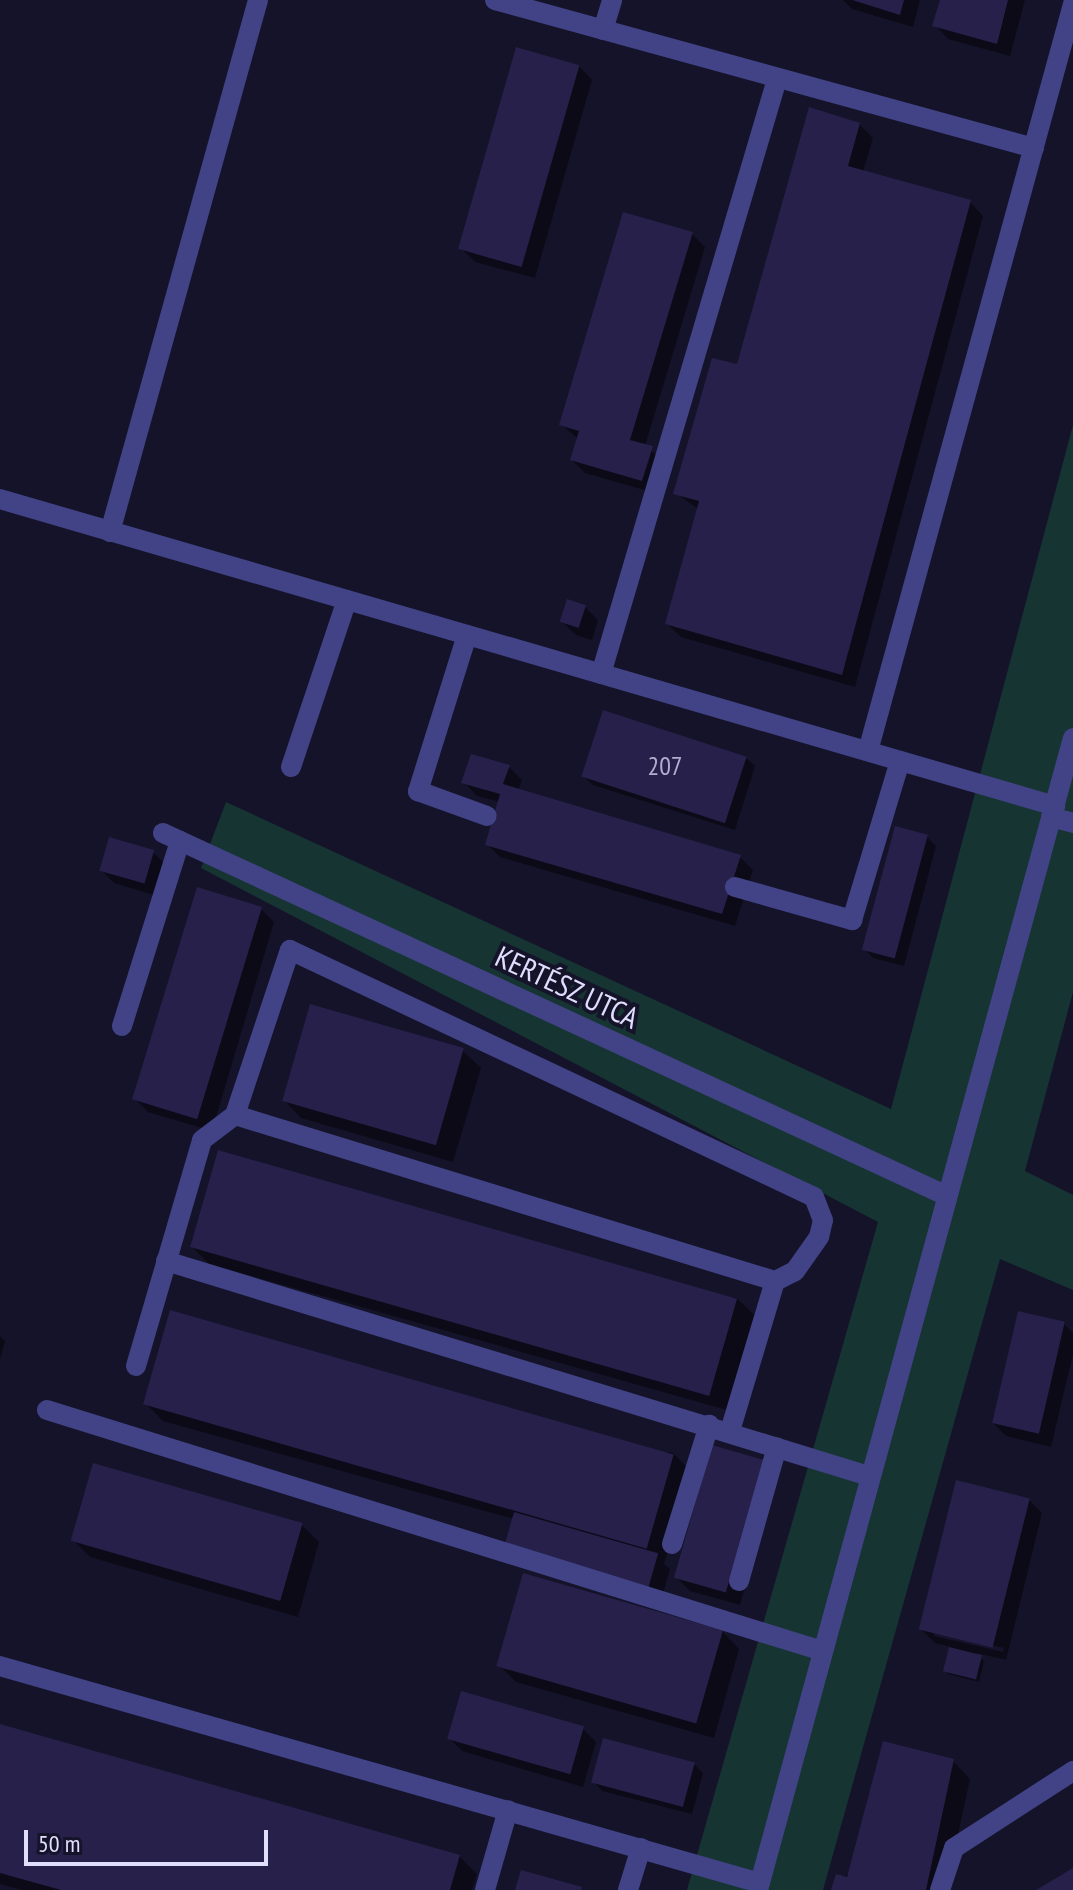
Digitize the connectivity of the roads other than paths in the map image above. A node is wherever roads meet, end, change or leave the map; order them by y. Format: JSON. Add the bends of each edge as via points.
{"nodes":[{"id":1,"x":258,"y":0,"type":"edge"},
{"id":2,"x":495,"y":0,"type":"edge"},
{"id":3,"x":612,"y":0,"type":"edge"},
{"id":4,"x":1073,"y":4,"type":"edge"},
{"id":5,"x":603,"y":30,"type":"junction"},
{"id":6,"x":777,"y":79,"type":"junction"},
{"id":7,"x":1034,"y":148,"type":"junction"},
{"id":8,"x":0,"y":499,"type":"edge"},
{"id":9,"x":110,"y":532,"type":"junction"},
{"id":10,"x":347,"y":600,"type":"junction"},
{"id":11,"x":467,"y":635,"type":"junction"},
{"id":12,"x":601,"y":674,"type":"junction"},
{"id":13,"x":1073,"y":738,"type":"edge"},
{"id":14,"x":868,"y":751,"type":"junction"},
{"id":15,"x":900,"y":761,"type":"junction"},
{"id":16,"x":291,"y":767,"type":"dead end"},
{"id":17,"x":1053,"y":812,"type":"junction"},
{"id":18,"x":487,"y":816,"type":"dead end"},
{"id":19,"x":1073,"y":823,"type":"edge"},
{"id":20,"x":735,"y":887,"type":"dead end"},
{"id":21,"x":122,"y":1026,"type":"dead end"},
{"id":22,"x":235,"y":1115,"type":"junction"},
{"id":23,"x":945,"y":1195,"type":"junction"},
{"id":24,"x":166,"y":1261,"type":"junction"},
{"id":25,"x":775,"y":1281,"type":"junction"},
{"id":26,"x":136,"y":1366,"type":"dead end"},
{"id":27,"x":47,"y":1410,"type":"dead end"},
{"id":28,"x":709,"y":1425,"type":"junction"},
{"id":29,"x":730,"y":1431,"type":"junction"},
{"id":30,"x":777,"y":1447,"type":"junction"},
{"id":31,"x":869,"y":1476,"type":"junction"},
{"id":32,"x":672,"y":1544,"type":"dead end"},
{"id":33,"x":739,"y":1581,"type":"dead end"},
{"id":34,"x":822,"y":1651,"type":"junction"},
{"id":35,"x":0,"y":1666,"type":"edge"},
{"id":36,"x":1073,"y":1771,"type":"edge"},
{"id":37,"x":508,"y":1810,"type":"junction"},
{"id":38,"x":641,"y":1848,"type":"junction"},
{"id":39,"x":759,"y":1886,"type":"edge"},
{"id":40,"x":485,"y":1890,"type":"edge"},
{"id":41,"x":628,"y":1890,"type":"edge"},
{"id":42,"x":940,"y":1890,"type":"edge"}],
"edges":[{"from":1,"to":9,"type":"street"},
{"from":2,"to":5,"type":"street"},
{"from":3,"to":5,"type":"street"},
{"from":4,"to":7,"type":"street"},
{"from":5,"to":6,"type":"street"},
{"from":6,"to":7,"type":"street"},
{"from":6,"to":12,"type":"street"},
{"from":7,"to":14,"type":"street"},
{"from":8,"to":9,"type":"street"},
{"from":9,"to":10,"type":"street"},
{"from":10,"to":11,"type":"street"},
{"from":10,"to":16,"type":"street"},
{"from":11,"to":12,"type":"street"},
{"from":11,"to":18,"type":"street","via":[[418,791]]},
{"from":12,"to":14,"type":"street"},
{"from":13,"to":17,"type":"street"},
{"from":14,"to":15,"type":"street"},
{"from":15,"to":17,"type":"street"},
{"from":15,"to":20,"type":"street","via":[[852,920]]},
{"from":17,"to":19,"type":"street"},
{"from":17,"to":23,"type":"street"},
{"from":21,"to":23,"type":"street","name":"KERTÉSZ UTCA","via":[[171,837]]},
{"from":22,"to":24,"type":"street","via":[[202,1140]]},
{"from":22,"to":25,"type":"street"},
{"from":22,"to":25,"type":"street","via":[[290,950],[814,1197],[823,1220],[819,1237],[795,1271]]},
{"from":23,"to":31,"type":"street"},
{"from":24,"to":26,"type":"street"},
{"from":24,"to":28,"type":"street"},
{"from":25,"to":29,"type":"street"},
{"from":27,"to":34,"type":"street"},
{"from":28,"to":29,"type":"street"},
{"from":28,"to":32,"type":"street"},
{"from":29,"to":30,"type":"street"},
{"from":30,"to":31,"type":"street"},
{"from":30,"to":33,"type":"street"},
{"from":31,"to":34,"type":"street"},
{"from":34,"to":39,"type":"street"},
{"from":35,"to":37,"type":"street"},
{"from":36,"to":42,"type":"street","via":[[954,1848]]},
{"from":37,"to":38,"type":"street"},
{"from":37,"to":40,"type":"street"},
{"from":38,"to":39,"type":"street"},
{"from":38,"to":41,"type":"street"}]}
